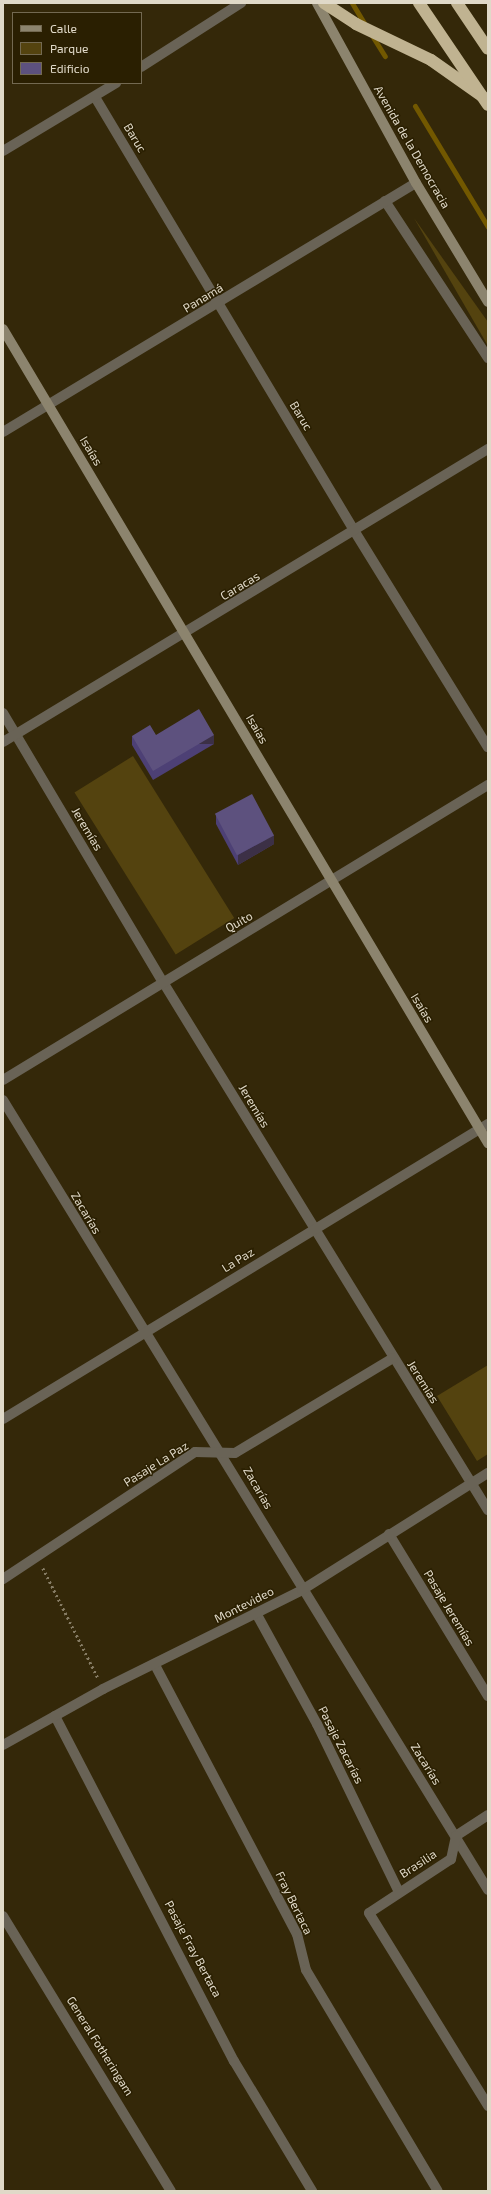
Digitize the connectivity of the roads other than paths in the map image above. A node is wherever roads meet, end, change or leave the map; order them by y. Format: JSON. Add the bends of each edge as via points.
{"nodes":[{"id":1,"x":241,"y":3,"type":"edge"},
{"id":2,"x":317,"y":3,"type":"edge"},
{"id":3,"x":324,"y":3,"type":"edge"},
{"id":4,"x":419,"y":3,"type":"edge"},
{"id":5,"x":457,"y":3,"type":"edge"},
{"id":6,"x":488,"y":49,"type":"edge"},
{"id":7,"x":142,"y":66,"type":"edge"},
{"id":8,"x":114,"y":84,"type":"edge"},
{"id":9,"x":95,"y":97,"type":"junction"},
{"id":10,"x":485,"y":100,"type":"edge"},
{"id":11,"x":3,"y":151,"type":"edge"},
{"id":12,"x":416,"y":183,"type":"junction"},
{"id":13,"x":385,"y":200,"type":"junction"},
{"id":14,"x":488,"y":302,"type":"edge"},
{"id":15,"x":219,"y":304,"type":"junction"},
{"id":16,"x":3,"y":329,"type":"edge"},
{"id":17,"x":488,"y":358,"type":"edge"},
{"id":18,"x":48,"y":405,"type":"junction"},
{"id":19,"x":3,"y":432,"type":"edge"},
{"id":20,"x":488,"y":449,"type":"edge"},
{"id":21,"x":355,"y":532,"type":"junction"},
{"id":22,"x":186,"y":633,"type":"junction"},
{"id":23,"x":3,"y":713,"type":"edge"},
{"id":24,"x":16,"y":734,"type":"junction"},
{"id":25,"x":3,"y":742,"type":"edge"},
{"id":26,"x":488,"y":747,"type":"edge"},
{"id":27,"x":488,"y":785,"type":"edge"},
{"id":28,"x":332,"y":883,"type":"junction"},
{"id":29,"x":163,"y":982,"type":"junction"},
{"id":30,"x":3,"y":1080,"type":"edge"},
{"id":31,"x":3,"y":1100,"type":"edge"},
{"id":32,"x":484,"y":1127,"type":"edge"},
{"id":33,"x":488,"y":1143,"type":"edge"},
{"id":34,"x":313,"y":1228,"type":"junction"},
{"id":35,"x":145,"y":1334,"type":"junction"},
{"id":36,"x":393,"y":1358,"type":"junction"},
{"id":37,"x":3,"y":1419,"type":"edge"},
{"id":38,"x":221,"y":1452,"type":"junction"},
{"id":39,"x":488,"y":1473,"type":"edge"},
{"id":40,"x":472,"y":1483,"type":"junction"},
{"id":41,"x":488,"y":1510,"type":"edge"},
{"id":42,"x":389,"y":1534,"type":"junction"},
{"id":43,"x":3,"y":1579,"type":"edge"},
{"id":44,"x":302,"y":1590,"type":"junction"},
{"id":45,"x":256,"y":1613,"type":"junction"},
{"id":46,"x":155,"y":1665,"type":"junction"},
{"id":47,"x":488,"y":1696,"type":"edge"},
{"id":48,"x":55,"y":1716,"type":"junction"},
{"id":49,"x":3,"y":1745,"type":"edge"},
{"id":50,"x":488,"y":1815,"type":"edge"},
{"id":51,"x":456,"y":1836,"type":"junction"},
{"id":52,"x":488,"y":1890,"type":"edge"},
{"id":53,"x":399,"y":1892,"type":"junction"},
{"id":54,"x":3,"y":1916,"type":"edge"},
{"id":55,"x":488,"y":2106,"type":"edge"},
{"id":56,"x":171,"y":2191,"type":"edge"},
{"id":57,"x":312,"y":2191,"type":"edge"},
{"id":58,"x":438,"y":2191,"type":"edge"}],
"edges":[{"from":1,"to":7,"type":"street"},
{"from":2,"to":12,"type":"street","name":"Avenida de la Democracia"},
{"from":3,"to":10,"type":"highway","via":[[356,24],[431,60]]},
{"from":4,"to":10,"type":"highway"},
{"from":5,"to":6,"type":"highway"},
{"from":8,"to":9,"type":"street"},
{"from":9,"to":11,"type":"street"},
{"from":9,"to":15,"type":"street","name":"Baruc"},
{"from":12,"to":13,"type":"street","name":"Panamá"},
{"from":12,"to":14,"type":"street","name":"Avenida de la Democracia"},
{"from":13,"to":15,"type":"street","name":"Panamá"},
{"from":13,"to":17,"type":"street"},
{"from":15,"to":18,"type":"street","name":"Panamá"},
{"from":15,"to":21,"type":"street","name":"Baruc"},
{"from":16,"to":18,"type":"street","name":"Isaías"},
{"from":18,"to":19,"type":"street","name":"Panamá"},
{"from":18,"to":22,"type":"street","name":"Isaías"},
{"from":20,"to":21,"type":"street","name":"Caracas"},
{"from":21,"to":22,"type":"street","name":"Caracas"},
{"from":21,"to":26,"type":"street","name":"Baruc"},
{"from":22,"to":24,"type":"street","name":"Caracas"},
{"from":22,"to":28,"type":"street","name":"Isaías"},
{"from":23,"to":24,"type":"street","name":"Jeremías"},
{"from":24,"to":25,"type":"street","name":"Caracas"},
{"from":24,"to":29,"type":"street","name":"Jeremías"},
{"from":27,"to":28,"type":"street","name":"Quito"},
{"from":28,"to":29,"type":"street","name":"Quito"},
{"from":28,"to":32,"type":"street","name":"Isaías"},
{"from":29,"to":30,"type":"street","name":"Quito"},
{"from":29,"to":34,"type":"street","name":"Jeremías"},
{"from":31,"to":35,"type":"street","name":"Zacarías"},
{"from":32,"to":33,"type":"street","name":"Isaías"},
{"from":32,"to":34,"type":"street","name":"La Paz"},
{"from":34,"to":35,"type":"street","name":"La Paz"},
{"from":34,"to":36,"type":"street","name":"Jeremías"},
{"from":35,"to":37,"type":"street","name":"La Paz"},
{"from":35,"to":38,"type":"street","name":"Zacarías"},
{"from":36,"to":38,"type":"street","name":"Pasaje La Paz","via":[[235,1453]]},
{"from":36,"to":40,"type":"street","name":"Jeremías"},
{"from":38,"to":43,"type":"street","name":"Pasaje La Paz","via":[[195,1452]]},
{"from":38,"to":44,"type":"street","name":"Zacarías"},
{"from":39,"to":40,"type":"street","name":"Montevideo"},
{"from":40,"to":41,"type":"street","name":"Jeremías"},
{"from":40,"to":42,"type":"street","name":"Montevideo"},
{"from":42,"to":44,"type":"street","name":"Montevideo"},
{"from":42,"to":47,"type":"street","name":"Pasaje Jeremías"},
{"from":44,"to":45,"type":"street","name":"Montevideo"},
{"from":44,"to":51,"type":"street","name":"Zacarías"},
{"from":45,"to":46,"type":"street","name":"Montevideo"},
{"from":45,"to":53,"type":"street","name":"Pasaje Zacarías","via":[[317,1724]]},
{"from":46,"to":48,"type":"street","name":"Montevideo","via":[[103,1689]]},
{"from":46,"to":58,"type":"street","name":"Fray Bertaca","via":[[297,1934],[306,1970]]},
{"from":48,"to":49,"type":"street","name":"Montevideo"},
{"from":48,"to":57,"type":"street","name":"Pasaje Fray Bertaca","via":[[234,2061]]},
{"from":50,"to":51,"type":"street"},
{"from":51,"to":52,"type":"street","name":"Zacarías"},
{"from":51,"to":53,"type":"street","name":"Brasilia","via":[[451,1859]]},
{"from":53,"to":55,"type":"street","name":"Brasilia","via":[[369,1913]]},
{"from":54,"to":56,"type":"street","name":"General Fotheringam"}]}
